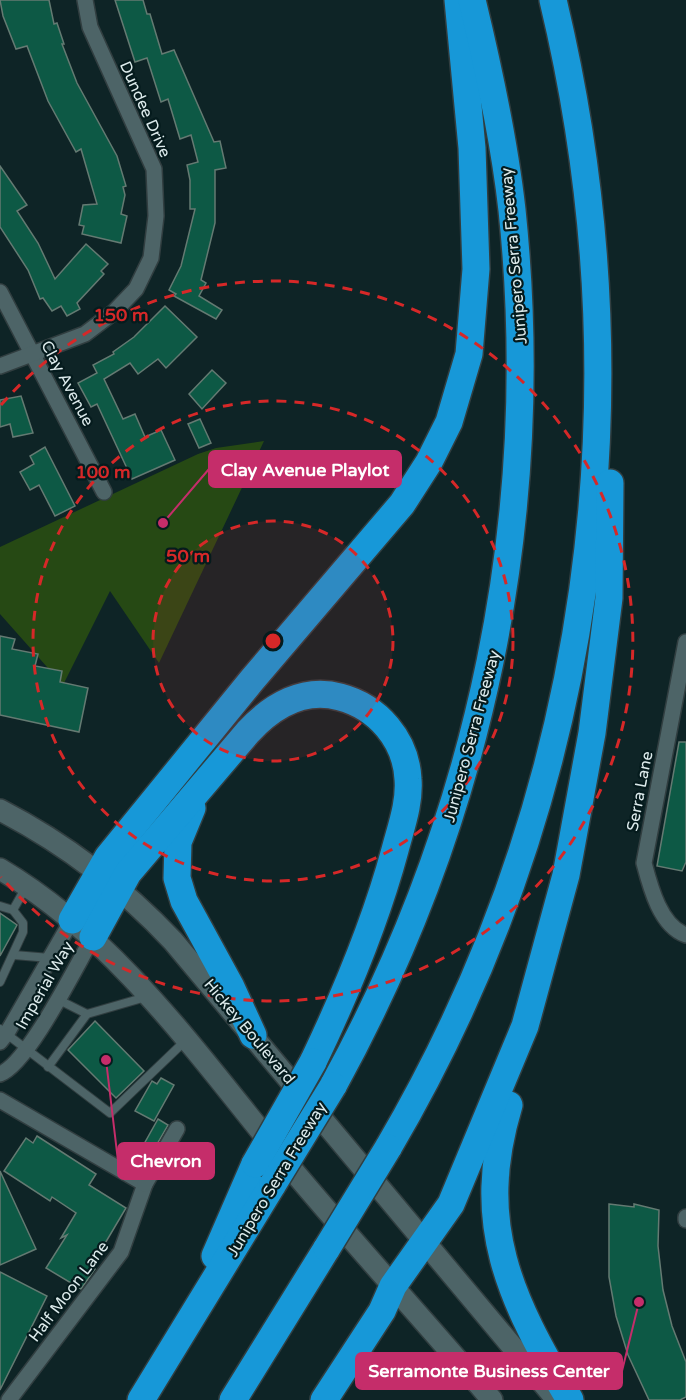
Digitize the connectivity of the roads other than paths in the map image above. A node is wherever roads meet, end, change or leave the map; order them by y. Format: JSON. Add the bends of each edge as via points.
{"nodes":[{"id":1,"x":85,"y":0,"type":"edge"},
{"id":2,"x":458,"y":0,"type":"edge"},
{"id":3,"x":472,"y":0,"type":"edge"},
{"id":4,"x":553,"y":0,"type":"edge"},
{"id":5,"x":0,"y":292,"type":"edge"},
{"id":6,"x":31,"y":353,"type":"junction"},
{"id":7,"x":0,"y":366,"type":"edge"},
{"id":8,"x":599,"y":369,"type":"junction"},
{"id":9,"x":104,"y":492,"type":"dead end"},
{"id":10,"x":686,"y":642,"type":"edge"},
{"id":11,"x":209,"y":779,"type":"junction"},
{"id":12,"x":0,"y":810,"type":"edge"},
{"id":13,"x":0,"y":869,"type":"edge"},
{"id":14,"x":107,"y":881,"type":"junction"},
{"id":15,"x":27,"y":886,"type":"junction"},
{"id":16,"x":0,"y":906,"type":"edge"},
{"id":17,"x":13,"y":910,"type":"junction"},
{"id":18,"x":72,"y":920,"type":"junction"},
{"id":19,"x":686,"y":935,"type":"edge"},
{"id":20,"x":93,"y":937,"type":"junction"},
{"id":21,"x":14,"y":955,"type":"junction"},
{"id":22,"x":50,"y":958,"type":"junction"},
{"id":23,"x":0,"y":982,"type":"edge"},
{"id":24,"x":148,"y":996,"type":"junction"},
{"id":25,"x":57,"y":999,"type":"junction"},
{"id":26,"x":87,"y":1014,"type":"junction"},
{"id":27,"x":525,"y":1026,"type":"junction"},
{"id":28,"x":2,"y":1035,"type":"edge"},
{"id":29,"x":253,"y":1035,"type":"junction"},
{"id":30,"x":185,"y":1041,"type":"junction"},
{"id":31,"x":25,"y":1051,"type":"junction"},
{"id":32,"x":48,"y":1067,"type":"junction"},
{"id":33,"x":0,"y":1074,"type":"edge"},
{"id":34,"x":0,"y":1100,"type":"edge"},
{"id":35,"x":177,"y":1129,"type":"dead end"},
{"id":36,"x":146,"y":1184,"type":"junction"},
{"id":37,"x":424,"y":1242,"type":"junction"},
{"id":38,"x":393,"y":1286,"type":"junction"},
{"id":39,"x":194,"y":1314,"type":"junction"},
{"id":40,"x":9,"y":1400,"type":"edge"},
{"id":41,"x":141,"y":1400,"type":"edge"},
{"id":42,"x":233,"y":1400,"type":"edge"},
{"id":43,"x":324,"y":1400,"type":"edge"},
{"id":44,"x":492,"y":1400,"type":"edge"},
{"id":45,"x":556,"y":1400,"type":"edge"},
{"id":46,"x":570,"y":1400,"type":"edge"}],
"edges":[{"from":1,"to":6,"type":"street","name":"Dundee Drive","via":[[90,27],[154,169],[156,216],[151,258],[136,289],[114,312],[85,334]]},
{"from":2,"to":14,"type":"highway","via":[[472,148],[476,276],[469,354],[449,422],[421,477],[393,516],[245,689]]},
{"from":3,"to":39,"type":"highway","name":"Junipero Serra Freeway","bridge":true,"via":[[502,140],[518,279],[520,419],[509,558],[484,696],[446,831],[396,960],[333,1086]]},
{"from":4,"to":8,"type":"highway","via":[[589,195],[598,299]]},
{"from":5,"to":6,"type":"street","name":"Clay Avenue"},
{"from":6,"to":7,"type":"street","name":"Dundee Drive"},
{"from":6,"to":9,"type":"street","name":"Clay Avenue"},
{"from":8,"to":27,"type":"highway","via":[[611,524],[608,617],[574,839]]},
{"from":8,"to":42,"type":"highway","bridge":true,"via":[[596,474],[585,578],[568,681],[543,782],[512,882],[473,981],[428,1076]]},
{"from":10,"to":19,"type":"street","name":"Serra Lane","via":[[644,863],[650,886],[668,921]]},
{"from":11,"to":14,"type":"highway"},
{"from":11,"to":29,"type":"highway","via":[[182,829],[176,855],[177,878],[184,900]]},
{"from":11,"to":39,"type":"highway","bridge":true,"via":[[270,711],[296,698],[338,696],[367,709],[391,730],[405,758],[408,793],[392,860],[364,945],[313,1062],[255,1164]]},
{"from":12,"to":14,"type":"main road","name":"Hickey Boulevard","via":[[50,838]]},
{"from":13,"to":15,"type":"main road"},
{"from":14,"to":18,"type":"highway"},
{"from":14,"to":20,"type":"highway"},
{"from":14,"to":29,"type":"main road","name":"Hickey Boulevard","via":[[173,941]]},
{"from":15,"to":17,"type":"lane"},
{"from":15,"to":18,"type":"main road"},
{"from":16,"to":17,"type":"lane"},
{"from":17,"to":21,"type":"lane","via":[[23,923],[22,940]]},
{"from":18,"to":20,"type":"main road"},
{"from":18,"to":22,"type":"street","name":"Imperial Way"},
{"from":20,"to":24,"type":"main road"},
{"from":20,"to":25,"type":"street","name":"Imperial Way"},
{"from":21,"to":22,"type":"lane"},
{"from":21,"to":23,"type":"lane"},
{"from":22,"to":28,"type":"street","name":"Imperial Way"},
{"from":24,"to":26,"type":"lane"},
{"from":24,"to":30,"type":"main road"},
{"from":25,"to":26,"type":"lane"},
{"from":25,"to":31,"type":"street","name":"Imperial Way"},
{"from":26,"to":32,"type":"lane"},
{"from":27,"to":37,"type":"highway","via":[[455,1196]]},
{"from":27,"to":46,"type":"highway","via":[[517,1080],[497,1156],[497,1227],[504,1266],[517,1304]]},
{"from":28,"to":31,"type":"lane"},
{"from":29,"to":37,"type":"main road","name":"Hickey Boulevard"},
{"from":30,"to":32,"type":"lane","via":[[110,1113]]},
{"from":30,"to":38,"type":"main road"},
{"from":31,"to":32,"type":"lane"},
{"from":31,"to":33,"type":"street","name":"Imperial Way"},
{"from":34,"to":36,"type":"street"},
{"from":35,"to":36,"type":"street","name":"Half Moon Lane"},
{"from":36,"to":40,"type":"street","name":"Half Moon Lane","via":[[120,1252]]},
{"from":37,"to":38,"type":"highway"},
{"from":37,"to":45,"type":"main road","name":"Hickey Boulevard"},
{"from":38,"to":43,"type":"highway","via":[[382,1311]]},
{"from":38,"to":44,"type":"main road"},
{"from":39,"to":41,"type":"highway","name":"Junipero Serra Freeway"}]}
